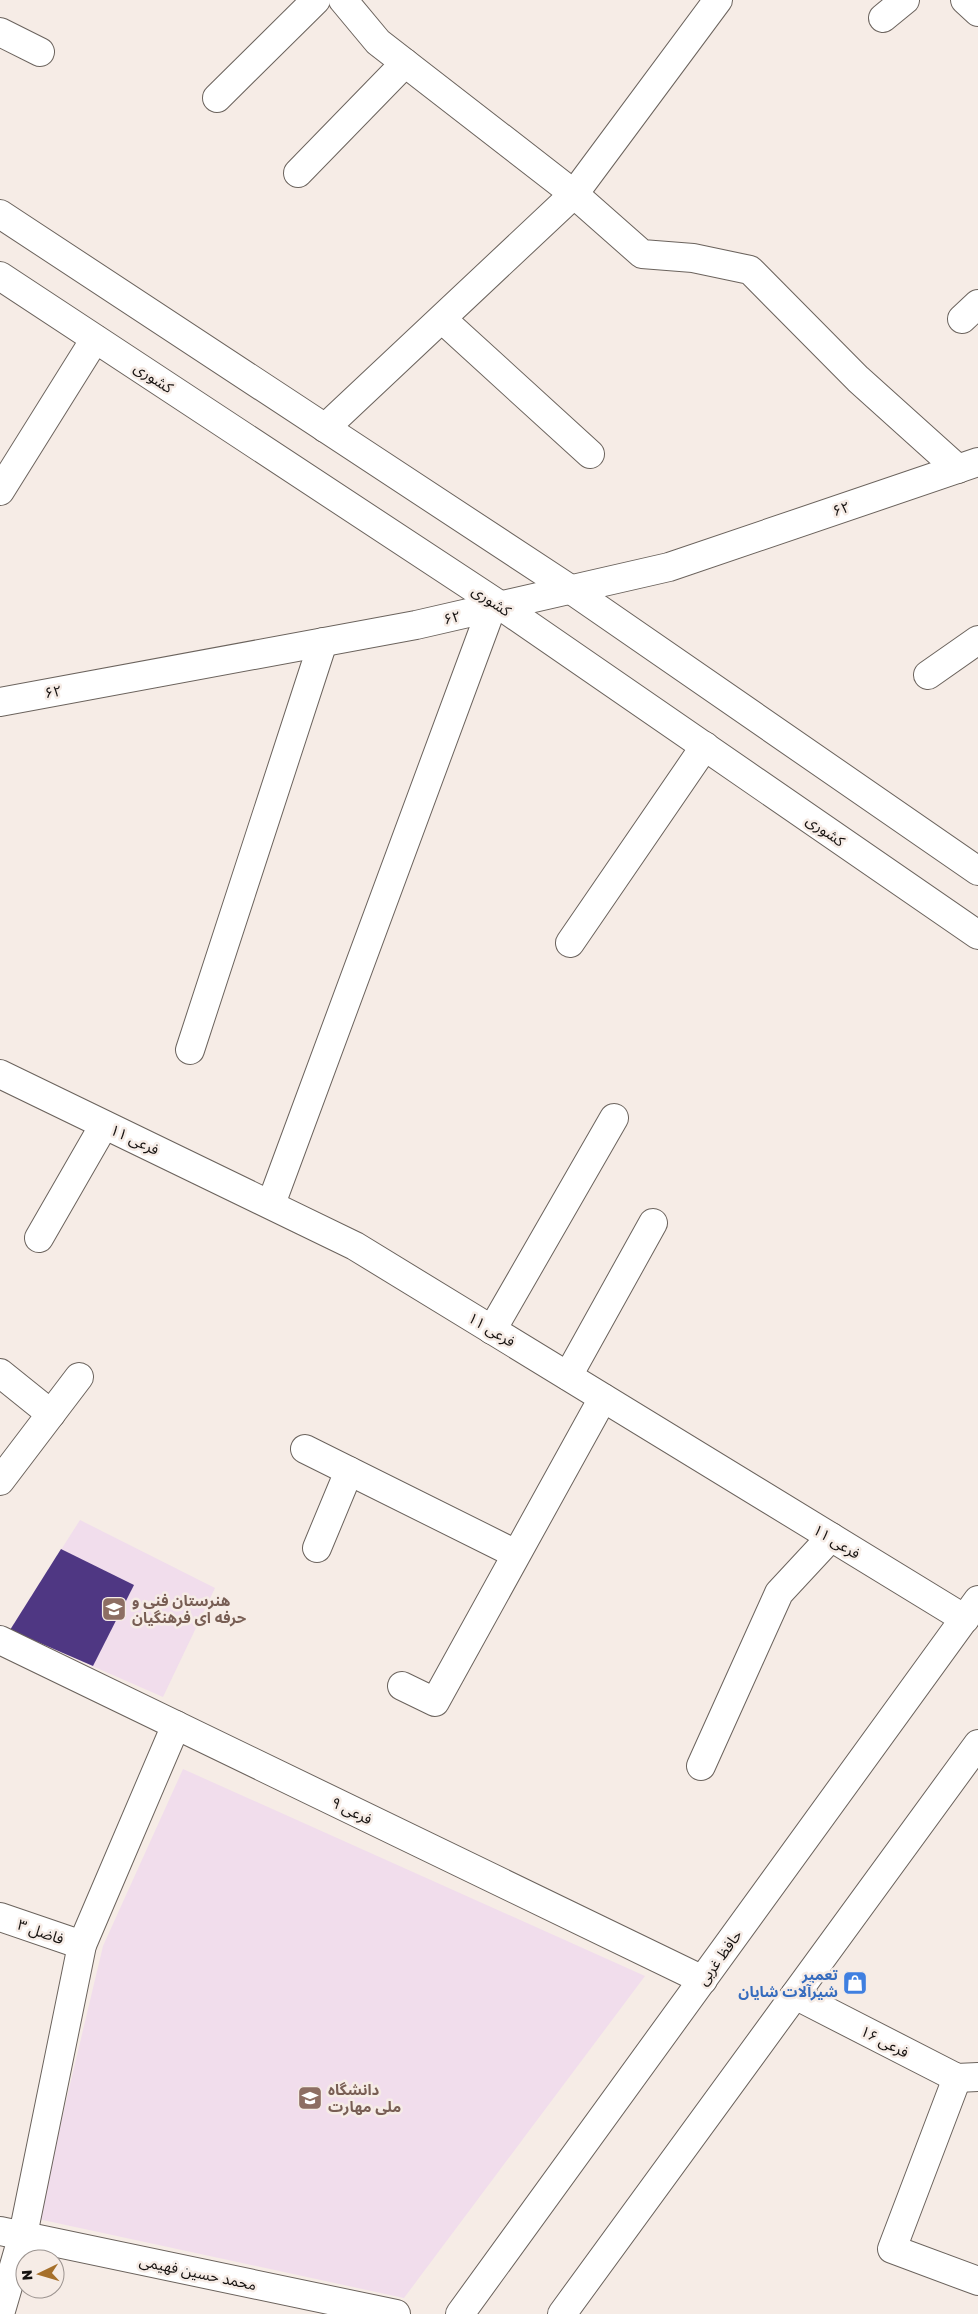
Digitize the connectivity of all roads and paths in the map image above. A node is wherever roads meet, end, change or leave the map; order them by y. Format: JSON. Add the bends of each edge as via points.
{"nodes":[{"id":1,"x":316,"y":0,"type":"edge"},
{"id":2,"x":343,"y":0,"type":"edge"},
{"id":3,"x":718,"y":0,"type":"edge"},
{"id":4,"x":904,"y":0,"type":"edge"},
{"id":5,"x":965,"y":0,"type":"edge"},
{"id":6,"x":978,"y":12,"type":"edge"},
{"id":7,"x":883,"y":18,"type":"dead end"},
{"id":8,"x":0,"y":32,"type":"edge"},
{"id":9,"x":40,"y":52,"type":"dead end"},
{"id":10,"x":405,"y":63,"type":"junction"},
{"id":11,"x":217,"y":98,"type":"dead end"},
{"id":12,"x":298,"y":173,"type":"dead end"},
{"id":13,"x":574,"y":194,"type":"junction"},
{"id":14,"x":0,"y":214,"type":"edge"},
{"id":15,"x":0,"y":276,"type":"edge"},
{"id":16,"x":442,"y":318,"type":"junction"},
{"id":17,"x":95,"y":339,"type":"junction"},
{"id":18,"x":324,"y":428,"type":"junction"},
{"id":19,"x":590,"y":454,"type":"dead end"},
{"id":20,"x":968,"y":466,"type":"edge"},
{"id":21,"x":0,"y":491,"type":"edge"},
{"id":22,"x":570,"y":589,"type":"junction"},
{"id":23,"x":496,"y":606,"type":"junction"},
{"id":24,"x":978,"y":640,"type":"edge"},
{"id":25,"x":323,"y":642,"type":"junction"},
{"id":26,"x":928,"y":675,"type":"dead end"},
{"id":27,"x":0,"y":702,"type":"edge"},
{"id":28,"x":705,"y":746,"type":"junction"},
{"id":29,"x":975,"y":863,"type":"edge"},
{"id":30,"x":978,"y":934,"type":"edge"},
{"id":31,"x":570,"y":943,"type":"dead end"},
{"id":32,"x":190,"y":1050,"type":"dead end"},
{"id":33,"x":0,"y":1074,"type":"edge"},
{"id":34,"x":614,"y":1118,"type":"dead end"},
{"id":35,"x":104,"y":1125,"type":"junction"},
{"id":36,"x":270,"y":1204,"type":"junction"},
{"id":37,"x":652,"y":1223,"type":"dead end"},
{"id":38,"x":39,"y":1238,"type":"dead end"},
{"id":39,"x":492,"y":1330,"type":"junction"},
{"id":40,"x":0,"y":1373,"type":"edge"},
{"id":41,"x":79,"y":1376,"type":"dead end"},
{"id":42,"x":568,"y":1376,"type":"junction"},
{"id":43,"x":602,"y":1398,"type":"junction"},
{"id":44,"x":51,"y":1414,"type":"junction"},
{"id":45,"x":305,"y":1450,"type":"dead end"},
{"id":46,"x":349,"y":1472,"type":"junction"},
{"id":47,"x":0,"y":1481,"type":"edge"},
{"id":48,"x":831,"y":1537,"type":"junction"},
{"id":49,"x":317,"y":1548,"type":"dead end"},
{"id":50,"x":516,"y":1554,"type":"junction"},
{"id":51,"x":971,"y":1610,"type":"edge"},
{"id":52,"x":0,"y":1640,"type":"edge"},
{"id":53,"x":402,"y":1686,"type":"dead end"},
{"id":54,"x":176,"y":1725,"type":"junction"},
{"id":55,"x":978,"y":1744,"type":"edge"},
{"id":56,"x":701,"y":1766,"type":"dead end"},
{"id":57,"x":0,"y":1917,"type":"edge"},
{"id":58,"x":82,"y":1945,"type":"junction"},
{"id":59,"x":703,"y":1980,"type":"junction"},
{"id":60,"x":795,"y":1995,"type":"junction"},
{"id":61,"x":967,"y":2078,"type":"edge"},
{"id":62,"x":11,"y":2233,"type":"edge"},
{"id":63,"x":978,"y":2280,"type":"edge"},
{"id":64,"x":0,"y":2314,"type":"edge"},
{"id":65,"x":396,"y":2314,"type":"edge"},
{"id":66,"x":460,"y":2314,"type":"edge"},
{"id":67,"x":562,"y":2314,"type":"edge"}],
"edges":[{"from":1,"to":11,"type":"street"},
{"from":2,"to":10,"type":"street","via":[[378,42]]},
{"from":3,"to":13,"type":"street"},
{"from":4,"to":7,"type":"street"},
{"from":5,"to":6,"type":"street"},
{"from":8,"to":9,"type":"street"},
{"from":10,"to":12,"type":"street"},
{"from":10,"to":13,"type":"street"},
{"from":13,"to":16,"type":"street"},
{"from":13,"to":20,"type":"street","via":[[642,254],[693,258],[750,270],[858,379]]},
{"from":14,"to":18,"type":"street"},
{"from":15,"to":17,"type":"street","name":"کشوری"},
{"from":16,"to":18,"type":"street"},
{"from":16,"to":19,"type":"street"},
{"from":17,"to":21,"type":"street"},
{"from":17,"to":23,"type":"street","name":"کشوری"},
{"from":18,"to":22,"type":"street"},
{"from":20,"to":22,"type":"street","name":"۶۲","via":[[669,567]]},
{"from":22,"to":23,"type":"street","name":"۶۲"},
{"from":22,"to":29,"type":"street"},
{"from":23,"to":25,"type":"street","name":"۶۲"},
{"from":23,"to":28,"type":"street","name":"کشوری"},
{"from":23,"to":36,"type":"street"},
{"from":24,"to":26,"type":"street"},
{"from":25,"to":27,"type":"street","name":"۶۲"},
{"from":25,"to":32,"type":"street"},
{"from":28,"to":30,"type":"street","name":"کشوری"},
{"from":28,"to":31,"type":"street"},
{"from":33,"to":35,"type":"street","name":"فرعی ۱۱"},
{"from":34,"to":39,"type":"street"},
{"from":35,"to":36,"type":"street","name":"فرعی ۱۱"},
{"from":35,"to":38,"type":"street"},
{"from":36,"to":39,"type":"street","name":"فرعی ۱۱","via":[[355,1246]]},
{"from":37,"to":42,"type":"street"},
{"from":39,"to":42,"type":"street","name":"فرعی ۱۱"},
{"from":40,"to":44,"type":"street"},
{"from":41,"to":44,"type":"street"},
{"from":42,"to":43,"type":"street","name":"فرعی ۱۱"},
{"from":43,"to":48,"type":"street","name":"فرعی ۱۱"},
{"from":43,"to":50,"type":"street"},
{"from":44,"to":47,"type":"street"},
{"from":45,"to":46,"type":"street"},
{"from":46,"to":49,"type":"street"},
{"from":46,"to":50,"type":"street"},
{"from":48,"to":51,"type":"street","name":"فرعی ۱۱"},
{"from":48,"to":56,"type":"street","via":[[779,1593]]},
{"from":50,"to":53,"type":"street","via":[[435,1702]]},
{"from":51,"to":59,"type":"street","name":"حافظ غربی"},
{"from":52,"to":54,"type":"street","name":"فرعی ۹"},
{"from":54,"to":58,"type":"street"},
{"from":54,"to":59,"type":"street","name":"فرعی ۹"},
{"from":55,"to":60,"type":"street"},
{"from":57,"to":58,"type":"street","name":"فاضل ۳"},
{"from":58,"to":62,"type":"street"},
{"from":59,"to":66,"type":"street","name":"حافظ غربی"},
{"from":60,"to":61,"type":"street","name":"فرعی ۱۶"},
{"from":60,"to":67,"type":"street"},
{"from":61,"to":63,"type":"street","via":[[892,2249]]},
{"from":62,"to":64,"type":"street"},
{"from":62,"to":65,"type":"street","name":"محمد حسین فهیمی"}]}
